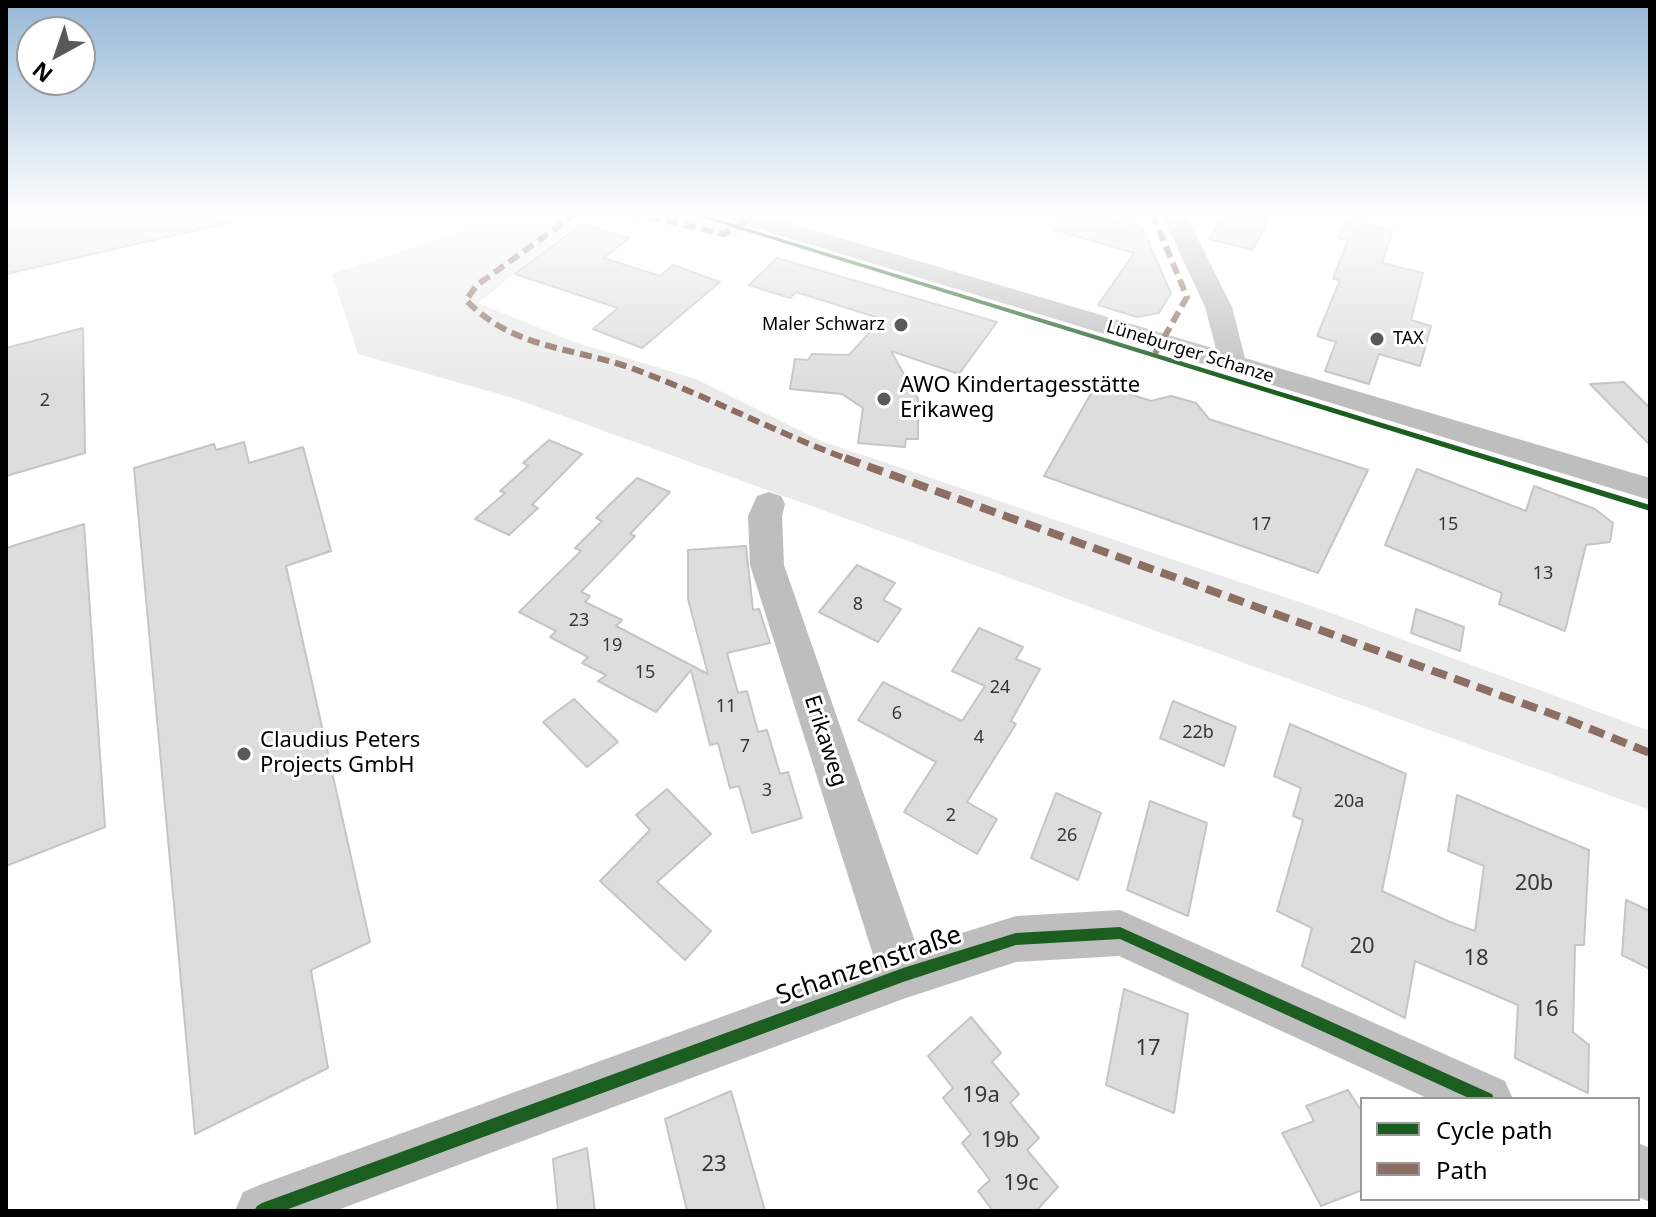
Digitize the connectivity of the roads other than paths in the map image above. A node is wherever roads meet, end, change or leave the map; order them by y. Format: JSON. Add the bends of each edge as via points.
{"nodes":[{"id":1,"x":918,"y":270,"type":"edge"},
{"id":2,"x":1199,"y":270,"type":"edge"},
{"id":3,"x":1231,"y":365,"type":"junction"},
{"id":4,"x":1650,"y":489,"type":"edge"},
{"id":5,"x":769,"y":504,"type":"dead end"},
{"id":6,"x":903,"y":975,"type":"junction"},
{"id":7,"x":1483,"y":1097,"type":"edge"},
{"id":8,"x":272,"y":1209,"type":"edge"}],
"edges":[{"from":1,"to":3,"type":"street","name":"Lüneburger Schanze"},
{"from":2,"to":3,"type":"street","via":[[1232,346]]},
{"from":3,"to":4,"type":"street","name":"Lüneburger Schanze"},
{"from":5,"to":6,"type":"street","name":"Erikaweg","via":[[767,565]]},
{"from":6,"to":7,"type":"street","name":"Schanzenstraße","via":[[1016,939],[1120,933]]},
{"from":6,"to":8,"type":"street","name":"Schanzenstraße"}]}
